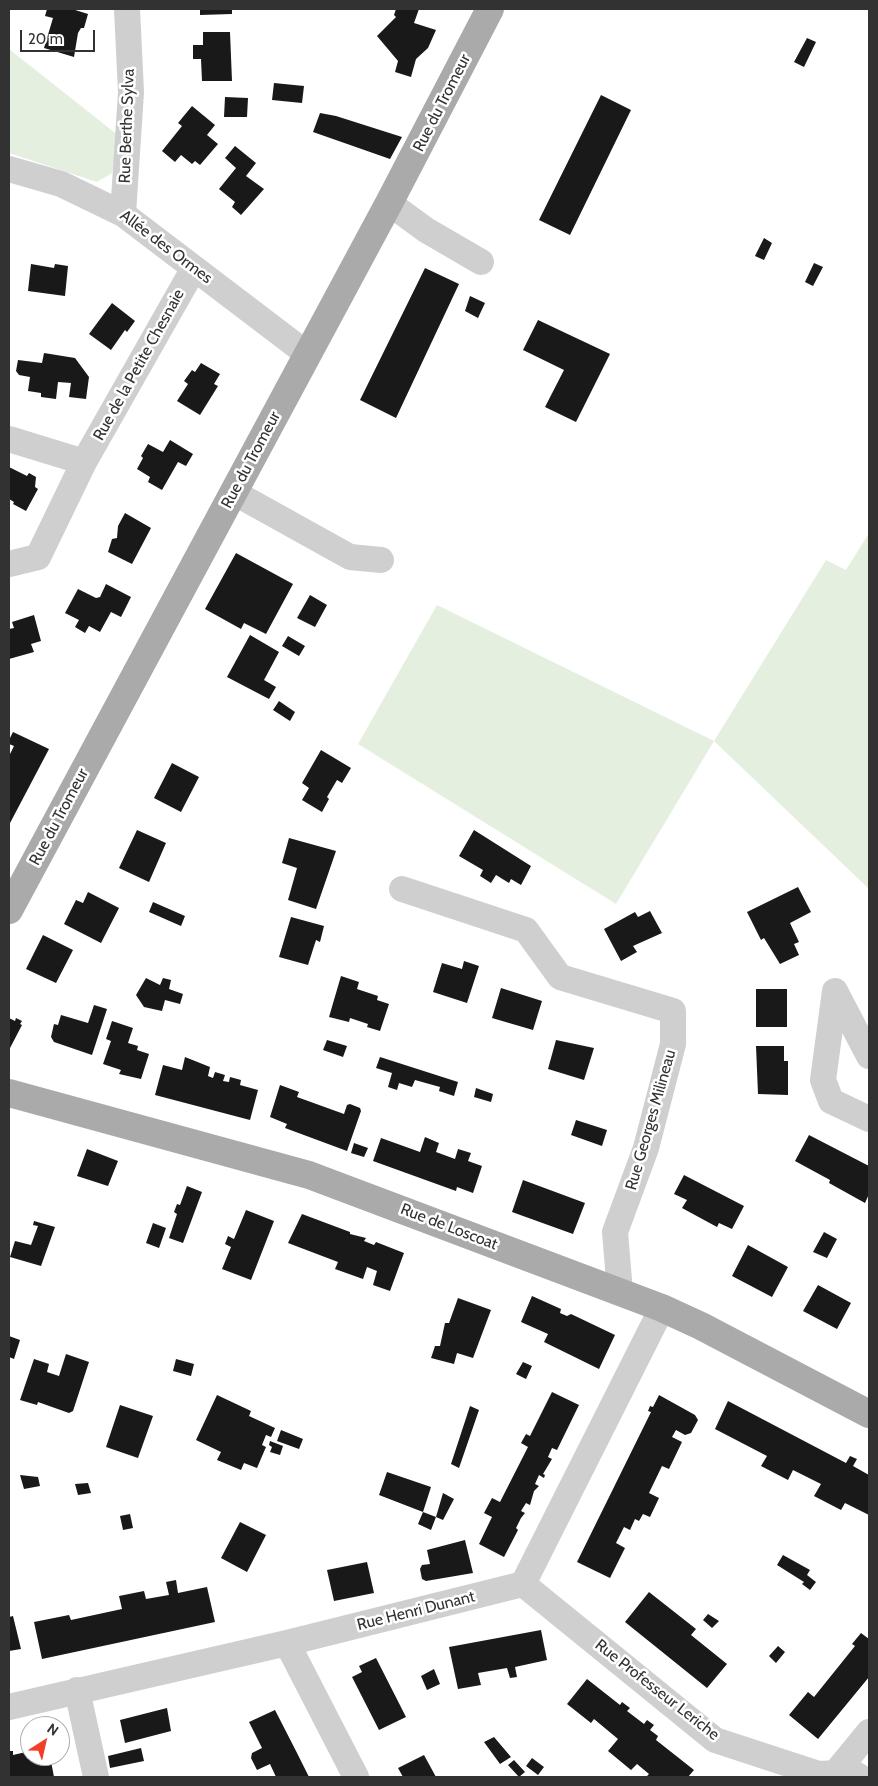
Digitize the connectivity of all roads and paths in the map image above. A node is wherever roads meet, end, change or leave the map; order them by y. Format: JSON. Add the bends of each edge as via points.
{"nodes":[{"id":1,"x":127,"y":9,"type":"edge"},
{"id":2,"x":490,"y":9,"type":"edge"},
{"id":3,"x":9,"y":169,"type":"edge"},
{"id":4,"x":389,"y":204,"type":"junction"},
{"id":5,"x":123,"y":214,"type":"junction"},
{"id":6,"x":482,"y":262,"type":"dead end"},
{"id":7,"x":194,"y":268,"type":"junction"},
{"id":8,"x":307,"y":354,"type":"junction"},
{"id":9,"x":9,"y":439,"type":"edge"},
{"id":10,"x":84,"y":462,"type":"junction"},
{"id":11,"x":233,"y":492,"type":"junction"},
{"id":12,"x":381,"y":560,"type":"dead end"},
{"id":13,"x":9,"y":564,"type":"edge"},
{"id":14,"x":402,"y":889,"type":"dead end"},
{"id":15,"x":9,"y":910,"type":"edge"},
{"id":16,"x":869,"y":1056,"type":"edge"},
{"id":17,"x":9,"y":1093,"type":"edge"},
{"id":18,"x":869,"y":1119,"type":"edge"},
{"id":19,"x":620,"y":1292,"type":"junction"},
{"id":20,"x":662,"y":1308,"type":"junction"},
{"id":21,"x":869,"y":1414,"type":"edge"},
{"id":22,"x":523,"y":1584,"type":"junction"},
{"id":23,"x":287,"y":1643,"type":"junction"},
{"id":24,"x":77,"y":1690,"type":"junction"},
{"id":25,"x":9,"y":1707,"type":"edge"},
{"id":26,"x":869,"y":1732,"type":"edge"},
{"id":27,"x":842,"y":1776,"type":"edge"},
{"id":28,"x":96,"y":1777,"type":"edge"},
{"id":29,"x":356,"y":1777,"type":"edge"}],
"edges":[{"from":1,"to":5,"type":"street","name":"Rue Berthe Sylva","via":[[131,92]]},
{"from":2,"to":4,"type":"main road","name":"Rue du Tromeur"},
{"from":3,"to":5,"type":"street","name":"Allée des Ormes","via":[[61,184]]},
{"from":4,"to":6,"type":"street"},
{"from":4,"to":8,"type":"main road","name":"Rue du Tromeur"},
{"from":5,"to":7,"type":"street","name":"Allée des Ormes"},
{"from":7,"to":8,"type":"street","name":"Allée des Ormes"},
{"from":7,"to":10,"type":"street","name":"Rue de la Petite Chesnaie"},
{"from":8,"to":11,"type":"main road","name":"Rue du Tromeur"},
{"from":9,"to":10,"type":"street"},
{"from":10,"to":13,"type":"street","name":"Rue de la Petite Chesnaie","via":[[38,557]]},
{"from":11,"to":12,"type":"street","via":[[350,557]]},
{"from":11,"to":15,"type":"main road","name":"Rue du Tromeur"},
{"from":14,"to":19,"type":"street","name":"Rue Georges Milineau","via":[[526,930],[560,977],[673,1011],[673,1044],[646,1148],[615,1232]]},
{"from":16,"to":18,"type":"street","via":[[835,991],[823,1080],[831,1101]]},
{"from":17,"to":19,"type":"main road","name":"Rue de Loscoat","via":[[309,1175]]},
{"from":19,"to":20,"type":"main road","name":"Rue de Loscoat"},
{"from":20,"to":21,"type":"main road","name":"Rue de Loscoat"},
{"from":20,"to":22,"type":"street"},
{"from":22,"to":23,"type":"street","name":"Rue Henri Dunant"},
{"from":22,"to":27,"type":"street","name":"Rue Professeur Leriche","via":[[715,1740],[820,1774]]},
{"from":23,"to":24,"type":"street","name":"Rue Henri Dunant"},
{"from":23,"to":29,"type":"street"},
{"from":24,"to":25,"type":"street","name":"Rue Henri Dunant"},
{"from":24,"to":28,"type":"street"},
{"from":26,"to":27,"type":"street"}]}
